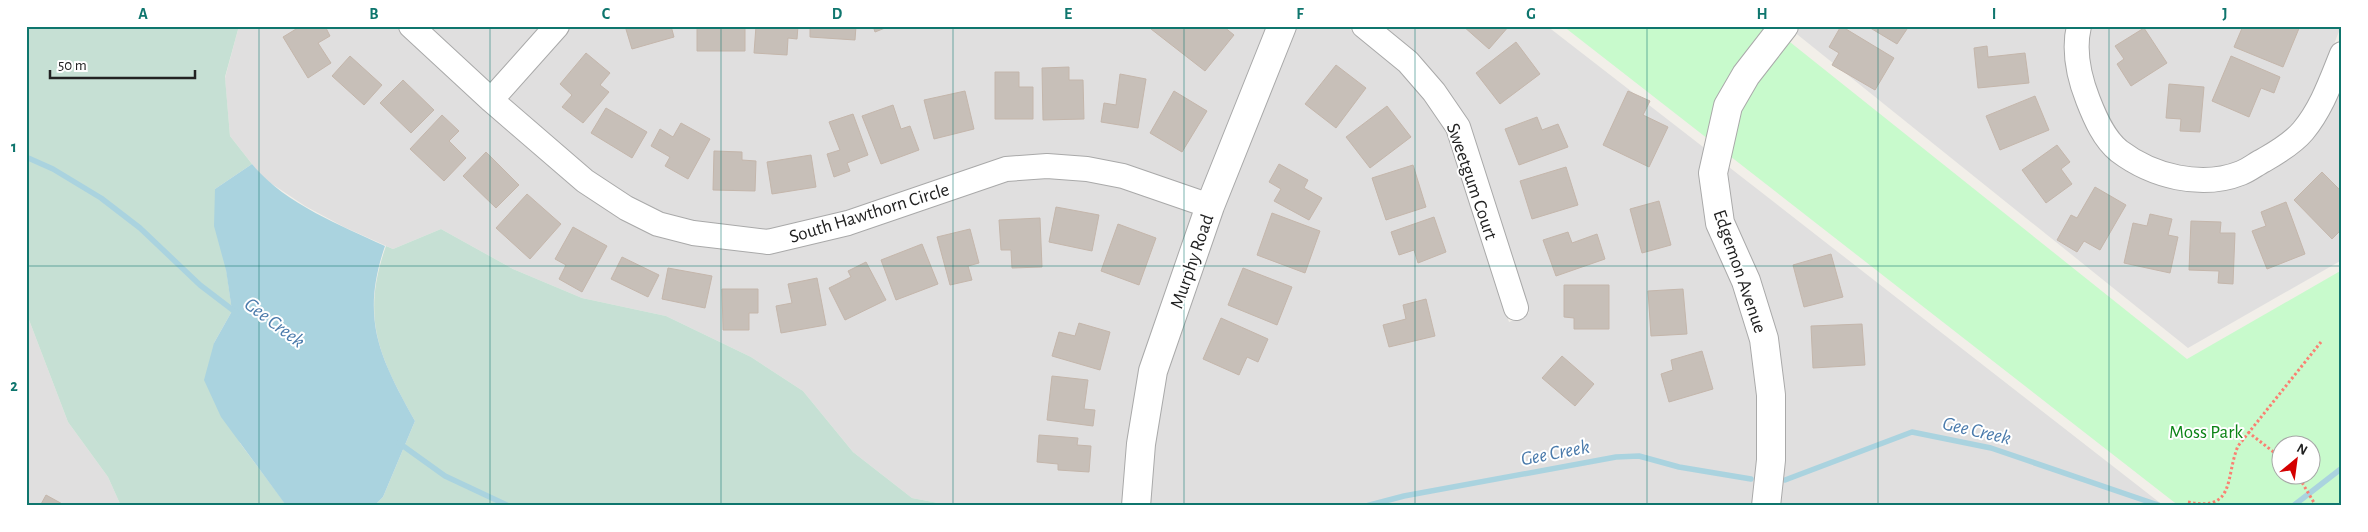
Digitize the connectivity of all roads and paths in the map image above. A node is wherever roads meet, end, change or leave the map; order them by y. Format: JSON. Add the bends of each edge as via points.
{"nodes":[{"id":1,"x":411,"y":26,"type":"edge"},
{"id":2,"x":557,"y":26,"type":"edge"},
{"id":3,"x":1282,"y":26,"type":"edge"},
{"id":4,"x":1364,"y":26,"type":"edge"},
{"id":5,"x":1784,"y":26,"type":"edge"},
{"id":6,"x":2079,"y":26,"type":"edge"},
{"id":7,"x":2342,"y":54,"type":"edge"},
{"id":8,"x":491,"y":100,"type":"junction"},
{"id":9,"x":1210,"y":206,"type":"junction"},
{"id":10,"x":1516,"y":308,"type":"dead end"},
{"id":11,"x":2322,"y":342,"type":"dead end"},
{"id":12,"x":2248,"y":432,"type":"junction"},
{"id":13,"x":2270,"y":449,"type":"edge"},
{"id":14,"x":2303,"y":484,"type":"edge"},
{"id":15,"x":2188,"y":502,"type":"dead end"},
{"id":16,"x":1136,"y":506,"type":"edge"},
{"id":17,"x":1766,"y":506,"type":"edge"},
{"id":18,"x":2316,"y":506,"type":"edge"}],
"edges":[{"from":1,"to":8,"type":"street","name":"South Hawthorn Circle"},
{"from":2,"to":8,"type":"street"},
{"from":3,"to":9,"type":"street","name":"Murphy Road"},
{"from":4,"to":10,"type":"street","name":"Sweetgum Court","via":[[1408,62],[1458,127]]},
{"from":5,"to":17,"type":"street","name":"Edgemon Avenue","via":[[1746,75],[1728,106],[1713,173],[1720,223],[1746,281],[1764,339],[1771,403],[1771,460]]},
{"from":6,"to":7,"type":"street","via":[[2078,68],[2098,124],[2118,150],[2150,169],[2181,179],[2209,180],[2240,174],[2281,150],[2302,132],[2324,99]]},
{"from":8,"to":9,"type":"street","name":"South Hawthorn Circle","via":[[585,182],[658,224],[692,233],[768,242],[848,223],[1006,169],[1047,166],[1123,176]]},
{"from":9,"to":16,"type":"street","name":"Murphy Road","via":[[1153,371],[1141,444]]},
{"from":11,"to":12,"type":"path"},
{"from":12,"to":13,"type":"path"},
{"from":12,"to":15,"type":"path","via":[[2234,456],[2229,485],[2223,497],[2213,504]]},
{"from":14,"to":18,"type":"path"}]}
